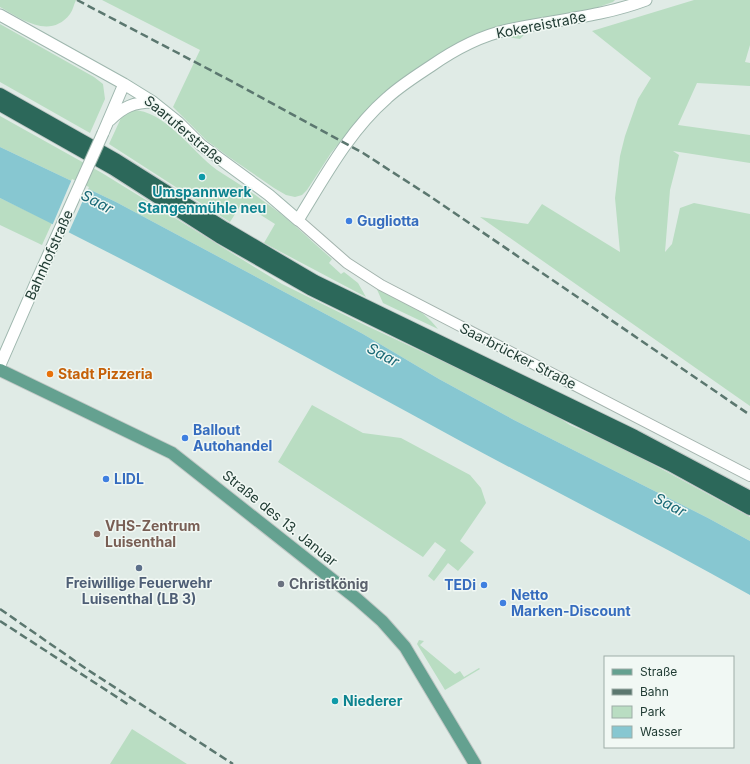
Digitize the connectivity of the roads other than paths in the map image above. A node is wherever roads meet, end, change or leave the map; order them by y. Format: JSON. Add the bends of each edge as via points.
{"nodes":[{"id":1,"x":639,"y":1,"type":"edge"},
{"id":2,"x":0,"y":15,"type":"edge"},
{"id":3,"x":124,"y":84,"type":"junction"},
{"id":4,"x":0,"y":94,"type":"edge"},
{"id":5,"x":153,"y":102,"type":"junction"},
{"id":6,"x":0,"y":105,"type":"edge"},
{"id":7,"x":105,"y":128,"type":"junction"},
{"id":8,"x":298,"y":220,"type":"junction"},
{"id":9,"x":0,"y":365,"type":"edge"},
{"id":10,"x":0,"y":370,"type":"edge"},
{"id":11,"x":750,"y":476,"type":"edge"},
{"id":12,"x":750,"y":497,"type":"edge"},
{"id":13,"x":750,"y":508,"type":"edge"},
{"id":14,"x":475,"y":764,"type":"edge"}],
"edges":[{"from":1,"to":8,"type":"main road","name":"Kokereistraße","via":[[598,14],[499,32],[466,45],[439,60],[386,98],[360,126]]},
{"from":2,"to":3,"type":"main road","name":"Saaruferstraße"},
{"from":3,"to":5,"type":"main road","name":"Saaruferstraße"},
{"from":3,"to":7,"type":"main road","name":"Bahnhofstraße"},
{"from":4,"to":12,"type":"highway","via":[[118,160],[237,236],[315,281],[642,439]]},
{"from":5,"to":7,"type":"main road","name":"Bahnhofstraße","via":[[133,103],[118,112]]},
{"from":5,"to":8,"type":"main road","name":"Saaruferstraße","via":[[201,145],[269,195]]},
{"from":6,"to":13,"type":"highway","via":[[113,169],[269,267],[670,465]]},
{"from":7,"to":9,"type":"main road","name":"Bahnhofstraße","bridge":true},
{"from":8,"to":11,"type":"street","name":"Saarbrücker Straße","via":[[347,263],[381,285]]},
{"from":10,"to":14,"type":"main road","name":"Straße des 13. Januar","via":[[172,453],[357,599],[382,621],[406,648]]}]}
